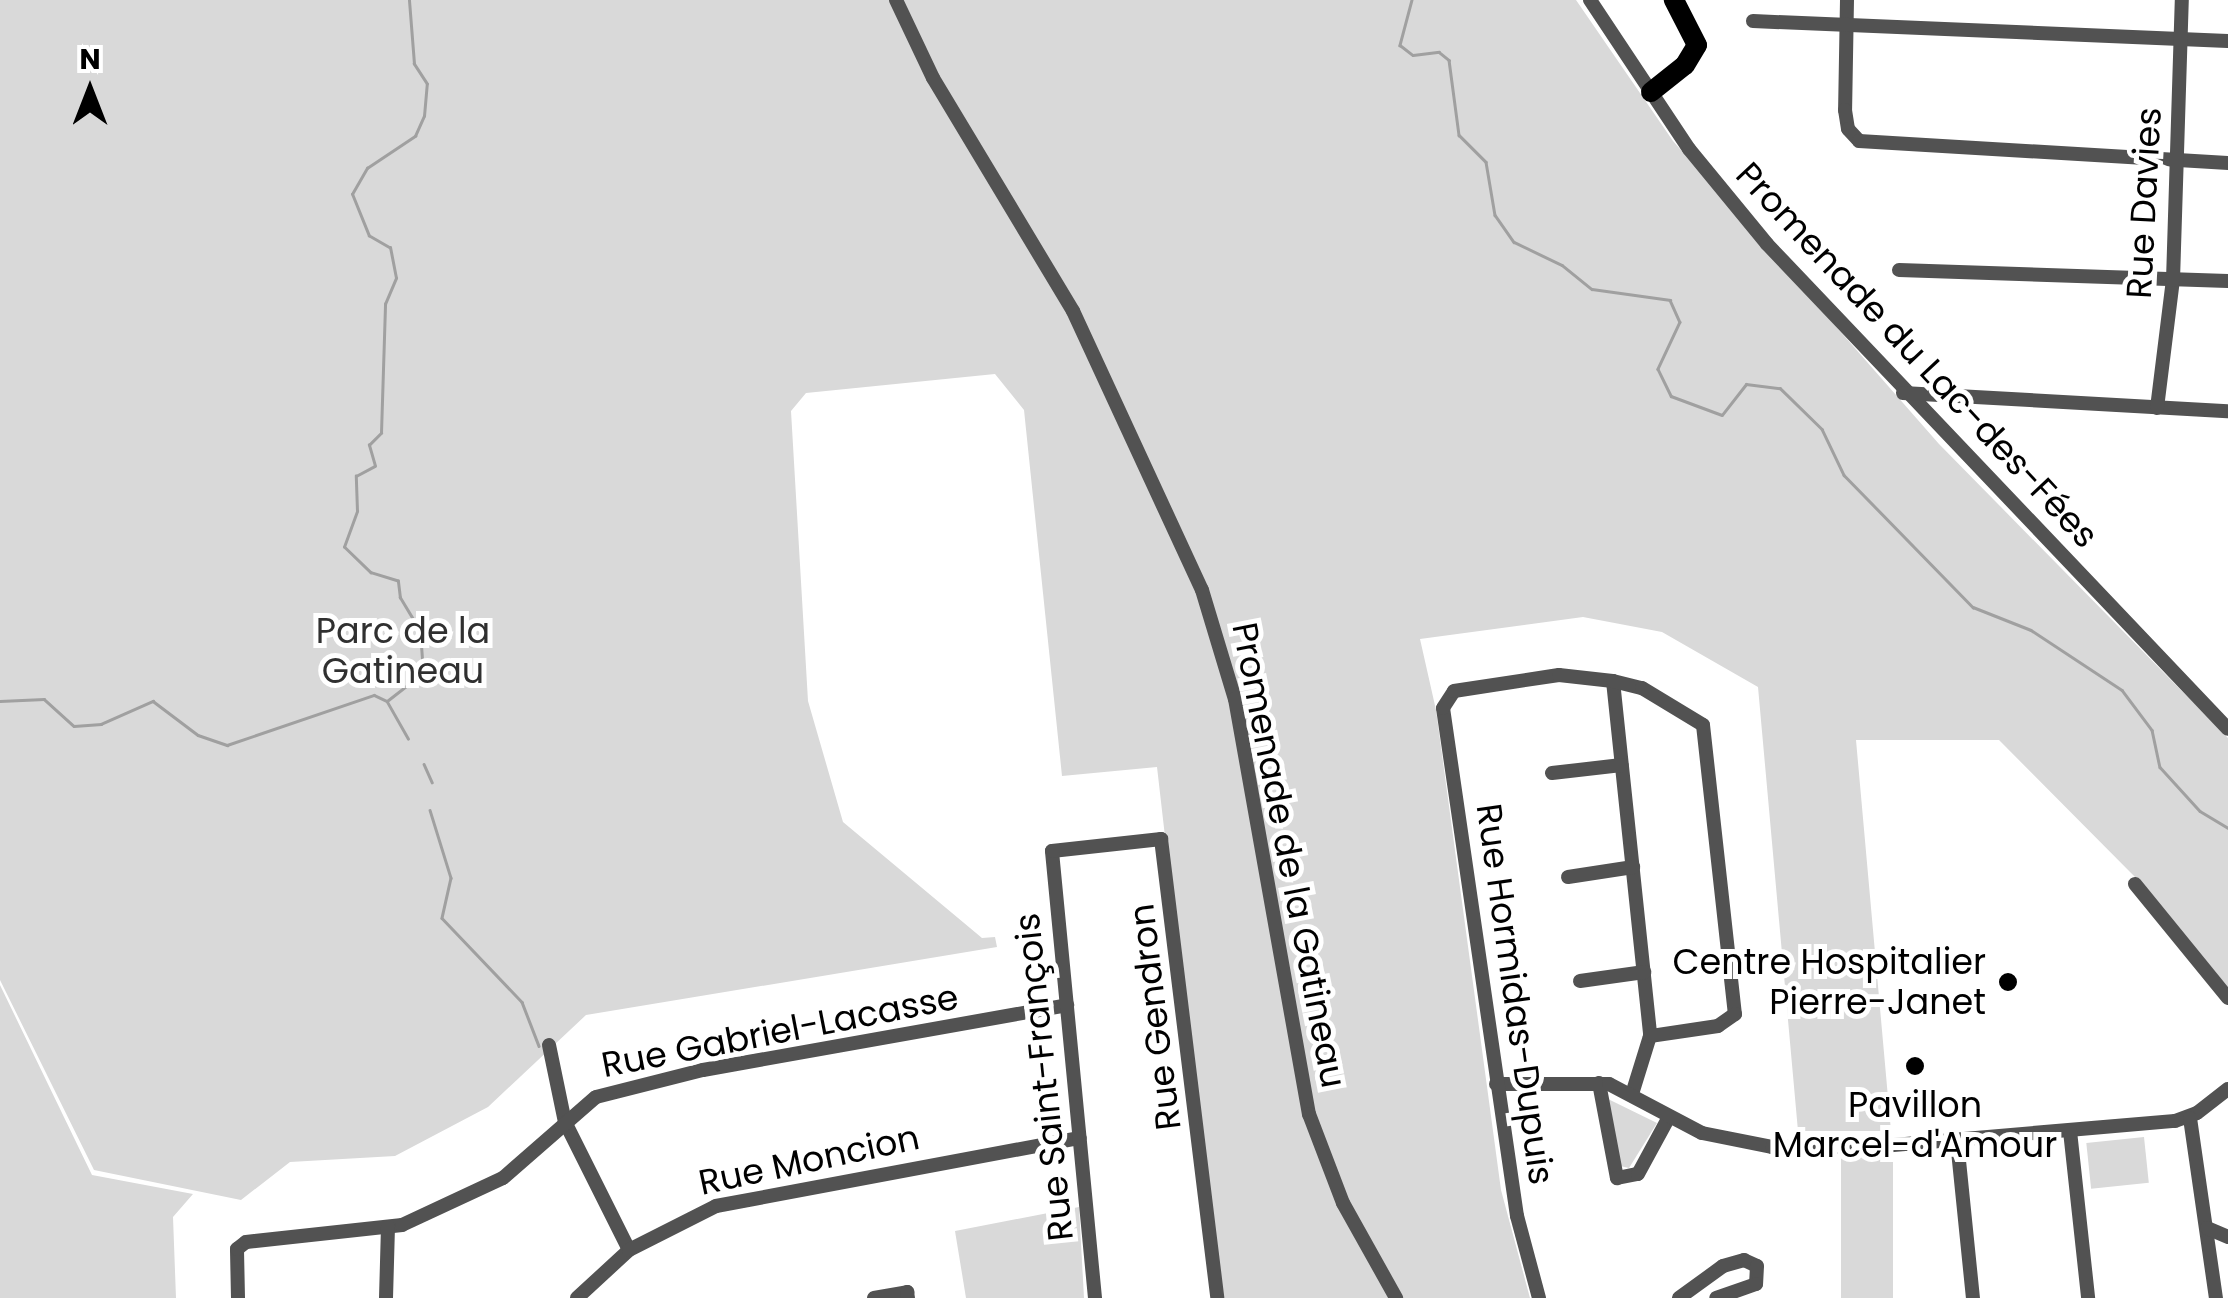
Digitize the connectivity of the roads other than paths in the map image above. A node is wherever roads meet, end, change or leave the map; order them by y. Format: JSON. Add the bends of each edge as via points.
{"nodes":[{"id":1,"x":896,"y":0,"type":"edge"},
{"id":2,"x":1590,"y":0,"type":"edge"},
{"id":3,"x":1674,"y":0,"type":"edge"},
{"id":4,"x":1847,"y":0,"type":"edge"},
{"id":5,"x":2182,"y":0,"type":"edge"},
{"id":6,"x":1753,"y":21,"type":"dead end"},
{"id":7,"x":1846,"y":25,"type":"junction"},
{"id":8,"x":2181,"y":40,"type":"junction"},
{"id":9,"x":2228,"y":41,"type":"edge"},
{"id":10,"x":1651,"y":92,"type":"junction"},
{"id":11,"x":2178,"y":162,"type":"junction"},
{"id":12,"x":2228,"y":163,"type":"edge"},
{"id":13,"x":1898,"y":270,"type":"dead end"},
{"id":14,"x":2173,"y":280,"type":"junction"},
{"id":15,"x":2228,"y":281,"type":"edge"},
{"id":16,"x":1902,"y":393,"type":"junction"},
{"id":17,"x":2157,"y":408,"type":"junction"},
{"id":18,"x":2228,"y":411,"type":"edge"},
{"id":19,"x":1613,"y":680,"type":"junction"},
{"id":20,"x":2228,"y":729,"type":"edge"},
{"id":21,"x":1622,"y":764,"type":"junction"},
{"id":22,"x":1552,"y":773,"type":"dead end"},
{"id":23,"x":1052,"y":851,"type":"joint"},
{"id":24,"x":1633,"y":867,"type":"junction"},
{"id":25,"x":1568,"y":877,"type":"dead end"},
{"id":26,"x":2135,"y":884,"type":"dead end"},
{"id":27,"x":1644,"y":972,"type":"junction"},
{"id":28,"x":1580,"y":980,"type":"dead end"},
{"id":29,"x":2228,"y":998,"type":"edge"},
{"id":30,"x":1066,"y":1005,"type":"junction"},
{"id":31,"x":1650,"y":1036,"type":"junction"},
{"id":32,"x":550,"y":1045,"type":"dead end"},
{"id":33,"x":1599,"y":1083,"type":"junction"},
{"id":34,"x":1496,"y":1084,"type":"junction"},
{"id":35,"x":2228,"y":1089,"type":"edge"},
{"id":36,"x":1632,"y":1094,"type":"junction"},
{"id":37,"x":1669,"y":1118,"type":"junction"},
{"id":38,"x":2190,"y":1118,"type":"junction"},
{"id":39,"x":565,"y":1122,"type":"junction"},
{"id":40,"x":2070,"y":1131,"type":"junction"},
{"id":41,"x":1080,"y":1138,"type":"junction"},
{"id":42,"x":1958,"y":1141,"type":"junction"},
{"id":43,"x":388,"y":1227,"type":"junction"},
{"id":44,"x":2207,"y":1228,"type":"junction"},
{"id":45,"x":2228,"y":1237,"type":"edge"},
{"id":46,"x":629,"y":1250,"type":"junction"},
{"id":47,"x":238,"y":1298,"type":"edge"},
{"id":48,"x":386,"y":1298,"type":"edge"},
{"id":49,"x":577,"y":1298,"type":"edge"},
{"id":50,"x":874,"y":1298,"type":"edge"},
{"id":51,"x":908,"y":1298,"type":"edge"},
{"id":52,"x":1096,"y":1298,"type":"edge"},
{"id":53,"x":1217,"y":1298,"type":"edge"},
{"id":54,"x":1396,"y":1298,"type":"edge"},
{"id":55,"x":1539,"y":1298,"type":"edge"},
{"id":56,"x":1679,"y":1298,"type":"edge"},
{"id":57,"x":1716,"y":1298,"type":"edge"},
{"id":58,"x":1973,"y":1298,"type":"edge"},
{"id":59,"x":2088,"y":1298,"type":"edge"},
{"id":60,"x":2216,"y":1298,"type":"edge"}],
"edges":[{"from":1,"to":54,"type":"street","name":"Promenade de la Gatineau","via":[[933,78],[1068,300],[1202,590],[1232,679],[1309,1114],[1343,1203]]},
{"from":2,"to":10,"type":"street","name":"Promenade du Lac-des-Fées"},
{"from":3,"to":10,"type":"highway","via":[[1697,45],[1685,65]]},
{"from":4,"to":7,"type":"street"},
{"from":5,"to":8,"type":"street","name":"Rue Davies"},
{"from":6,"to":7,"type":"street"},
{"from":7,"to":8,"type":"street"},
{"from":7,"to":11,"type":"street","via":[[1851,134],[1863,142]]},
{"from":8,"to":9,"type":"street"},
{"from":8,"to":11,"type":"street","name":"Rue Davies"},
{"from":10,"to":16,"type":"street","name":"Promenade du Lac-des-Fées","via":[[1748,221]]},
{"from":11,"to":12,"type":"street"},
{"from":11,"to":14,"type":"street","name":"Rue Davies"},
{"from":13,"to":14,"type":"street"},
{"from":14,"to":15,"type":"street"},
{"from":14,"to":17,"type":"street","name":"Rue Davies"},
{"from":16,"to":17,"type":"street"},
{"from":16,"to":20,"type":"street","name":"Promenade du Lac-des-Fées"},
{"from":17,"to":18,"type":"street"},
{"from":19,"to":21,"type":"street"},
{"from":19,"to":31,"type":"street","via":[[1674,705],[1705,731],[1735,1002],[1733,1018],[1724,1024]]},
{"from":19,"to":34,"type":"street","name":"Rue Hormidas-Dupuis","via":[[1560,675],[1459,689],[1447,698]]},
{"from":21,"to":22,"type":"street"},
{"from":21,"to":24,"type":"street"},
{"from":23,"to":30,"type":"street","name":"Rue Saint-François"},
{"from":23,"to":53,"type":"street","name":"Rue Gendron","via":[[1161,839],[1166,846]]},
{"from":24,"to":25,"type":"street"},
{"from":24,"to":27,"type":"street"},
{"from":26,"to":29,"type":"street"},
{"from":27,"to":28,"type":"street"},
{"from":27,"to":31,"type":"street"},
{"from":30,"to":39,"type":"street","name":"Rue Gabriel-Lacasse","via":[[664,1078],[585,1102]]},
{"from":30,"to":41,"type":"street","name":"Rue Saint-François"},
{"from":31,"to":36,"type":"street"},
{"from":32,"to":39,"type":"street"},
{"from":33,"to":34,"type":"street"},
{"from":33,"to":36,"type":"street"},
{"from":33,"to":37,"type":"street","via":[[1617,1178],[1638,1174]]},
{"from":34,"to":55,"type":"street","name":"Rue Hormidas-Dupuis","via":[[1517,1216]]},
{"from":35,"to":38,"type":"street"},
{"from":36,"to":37,"type":"street"},
{"from":37,"to":42,"type":"street","via":[[1717,1139],[1753,1145]]},
{"from":38,"to":40,"type":"street"},
{"from":38,"to":44,"type":"street"},
{"from":39,"to":43,"type":"street","name":"Rue Gabriel-Lacasse","via":[[503,1178]]},
{"from":39,"to":46,"type":"street"},
{"from":40,"to":42,"type":"street"},
{"from":40,"to":59,"type":"street"},
{"from":41,"to":46,"type":"street","name":"Rue Moncion","via":[[730,1202]]},
{"from":41,"to":52,"type":"street","name":"Rue Saint-François"},
{"from":42,"to":58,"type":"street"},
{"from":43,"to":47,"type":"street","name":"Rue Gabriel-Lacasse","via":[[246,1242],[236,1261]]},
{"from":43,"to":48,"type":"street"},
{"from":44,"to":45,"type":"street"},
{"from":44,"to":60,"type":"street"},
{"from":46,"to":49,"type":"street","name":"Rue Moncion"},
{"from":50,"to":51,"type":"street","via":[[907,1292]]},
{"from":56,"to":57,"type":"street","via":[[1723,1266],[1744,1260],[1757,1266],[1756,1284]]}]}
